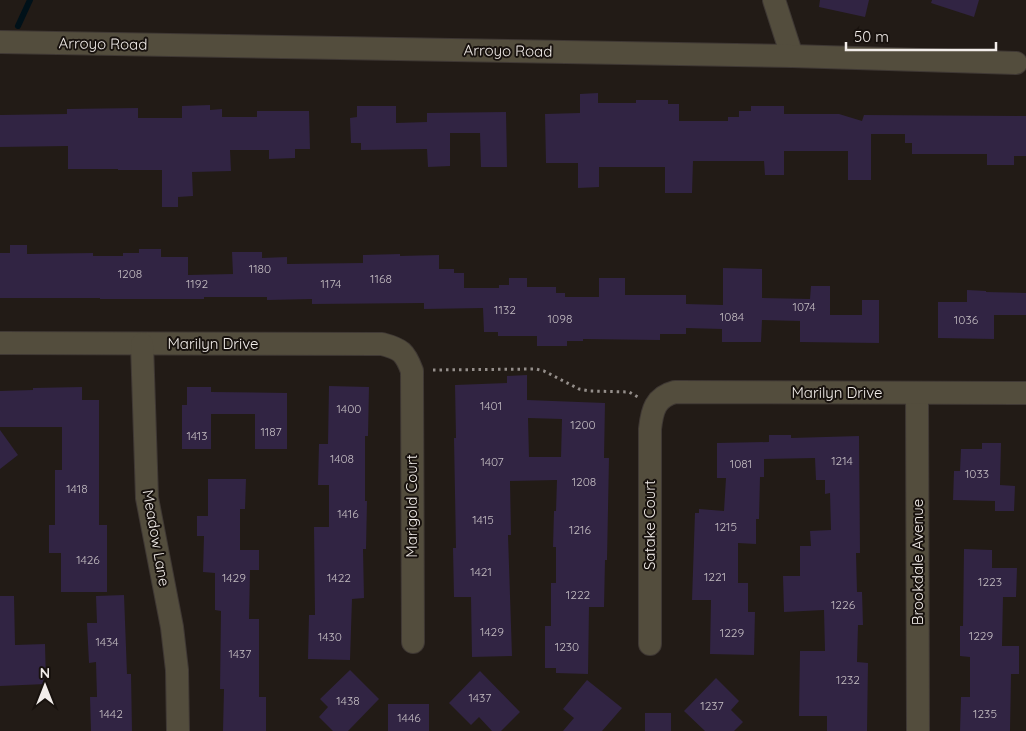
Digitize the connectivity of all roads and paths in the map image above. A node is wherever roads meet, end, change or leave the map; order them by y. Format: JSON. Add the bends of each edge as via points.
{"nodes":[{"id":1,"x":774,"y":0,"type":"edge"},
{"id":2,"x":0,"y":42,"type":"edge"},
{"id":3,"x":792,"y":56,"type":"junction"},
{"id":4,"x":1016,"y":62,"type":"dead end"},
{"id":5,"x":0,"y":344,"type":"edge"},
{"id":6,"x":142,"y":344,"type":"junction"},
{"id":7,"x":412,"y":371,"type":"junction"},
{"id":8,"x":917,"y":393,"type":"junction"},
{"id":9,"x":1026,"y":393,"type":"edge"},
{"id":10,"x":655,"y":408,"type":"junction"},
{"id":11,"x":413,"y":642,"type":"dead end"},
{"id":12,"x":650,"y":644,"type":"dead end"},
{"id":13,"x":178,"y":731,"type":"edge"},
{"id":14,"x":918,"y":731,"type":"edge"}],
"edges":[{"from":1,"to":3,"type":"street"},
{"from":2,"to":3,"type":"street","name":"Arroyo Road"},
{"from":3,"to":4,"type":"street","name":"Arroyo Road"},
{"from":5,"to":6,"type":"street","name":"Marilyn Drive"},
{"from":6,"to":7,"type":"street","name":"Marilyn Drive","via":[[382,344],[407,356]]},
{"from":6,"to":13,"type":"street","name":"Meadow Lane","via":[[147,498],[172,626]]},
{"from":7,"to":10,"type":"path","via":[[536,369],[579,389],[630,392]]},
{"from":7,"to":11,"type":"street","name":"Marigold Court"},
{"from":8,"to":9,"type":"street","name":"Marilyn Drive"},
{"from":8,"to":10,"type":"street","name":"Marilyn Drive","via":[[675,392],[660,399]]},
{"from":8,"to":14,"type":"street","name":"Brookdale Avenue"},
{"from":10,"to":12,"type":"street","name":"Satake Court","via":[[650,429]]}]}
